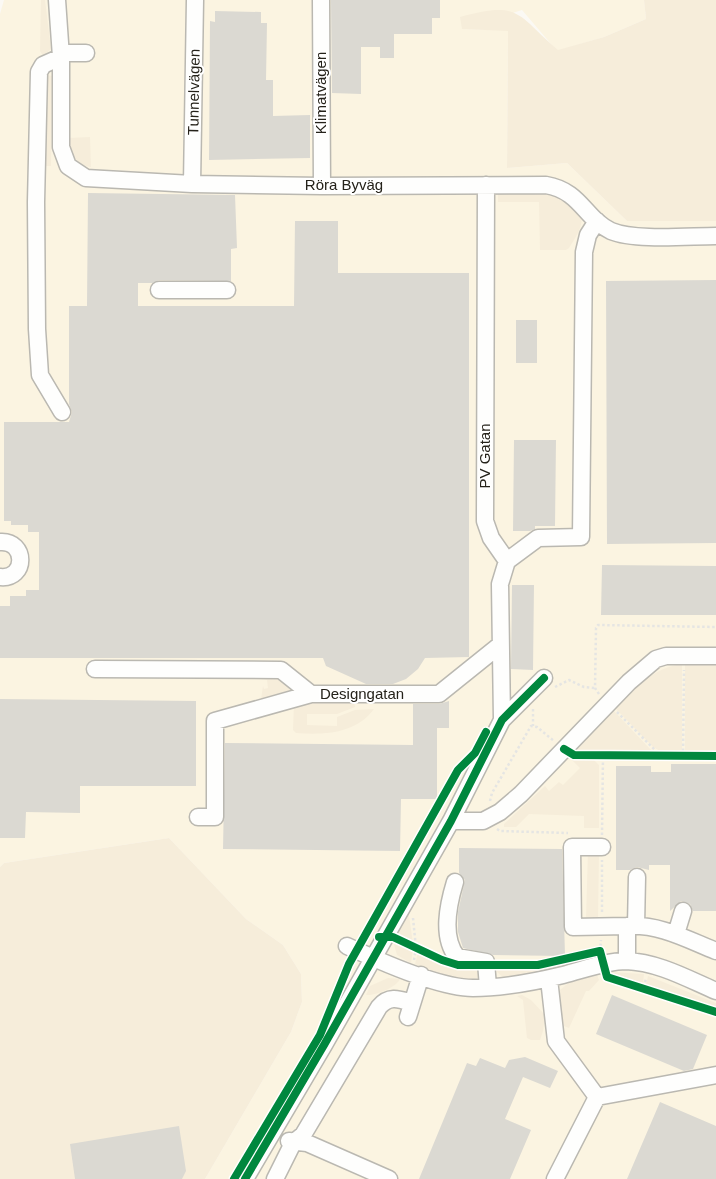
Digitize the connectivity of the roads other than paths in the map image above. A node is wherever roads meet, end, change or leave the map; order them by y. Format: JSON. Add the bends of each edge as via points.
{"nodes":[{"id":1,"x":57,"y":0,"type":"edge"},
{"id":2,"x":195,"y":0,"type":"edge"},
{"id":3,"x":321,"y":0,"type":"edge"},
{"id":4,"x":86,"y":53,"type":"dead end"},
{"id":5,"x":61,"y":55,"type":"junction"},
{"id":6,"x":192,"y":184,"type":"junction"},
{"id":7,"x":486,"y":185,"type":"junction"},
{"id":8,"x":322,"y":186,"type":"junction"},
{"id":9,"x":597,"y":221,"type":"junction"},
{"id":10,"x":716,"y":236,"type":"edge"},
{"id":11,"x":159,"y":290,"type":"dead end"},
{"id":12,"x":227,"y":290,"type":"dead end"},
{"id":13,"x":62,"y":412,"type":"dead end"},
{"id":14,"x":0,"y":542,"type":"edge"},
{"id":15,"x":507,"y":561,"type":"junction"},
{"id":16,"x":0,"y":577,"type":"edge"},
{"id":17,"x":500,"y":645,"type":"junction"},
{"id":18,"x":716,"y":656,"type":"edge"},
{"id":19,"x":95,"y":669,"type":"dead end"},
{"id":20,"x":546,"y":685,"type":"road end"},
{"id":21,"x":312,"y":694,"type":"junction"},
{"id":22,"x":502,"y":720,"type":"junction"},
{"id":23,"x":198,"y":817,"type":"dead end"},
{"id":24,"x":451,"y":821,"type":"junction"},
{"id":25,"x":599,"y":838,"type":"road end"},
{"id":26,"x":637,"y":877,"type":"dead end"},
{"id":27,"x":455,"y":882,"type":"dead end"},
{"id":28,"x":683,"y":911,"type":"dead end"},
{"id":29,"x":631,"y":926,"type":"junction"},
{"id":30,"x":676,"y":934,"type":"junction"},
{"id":31,"x":347,"y":946,"type":"dead end"},
{"id":32,"x":715,"y":948,"type":"edge"},
{"id":33,"x":374,"y":958,"type":"junction"},
{"id":34,"x":628,"y":961,"type":"junction"},
{"id":35,"x":417,"y":969,"type":"junction"},
{"id":36,"x":549,"y":978,"type":"junction"},
{"id":37,"x":488,"y":987,"type":"junction"},
{"id":38,"x":716,"y":992,"type":"edge"},
{"id":39,"x":716,"y":1075,"type":"edge"},
{"id":40,"x":598,"y":1098,"type":"junction"},
{"id":41,"x":272,"y":1133,"type":"junction"},
{"id":42,"x":293,"y":1142,"type":"junction"},
{"id":43,"x":245,"y":1179,"type":"edge"},
{"id":44,"x":275,"y":1179,"type":"edge"},
{"id":45,"x":389,"y":1179,"type":"edge"},
{"id":46,"x":555,"y":1179,"type":"edge"}],
"edges":[{"from":1,"to":5,"type":"street","name":"Röra Byväg"},
{"from":2,"to":6,"type":"street","name":"Tunnelvägen"},
{"from":3,"to":8,"type":"street","name":"Klimatvägen"},
{"from":4,"to":5,"type":"street"},
{"from":5,"to":6,"type":"street","name":"Röra Byväg","via":[[61,147],[68,166],[86,178],[102,181]]},
{"from":5,"to":13,"type":"street","via":[[43,65],[39,72],[36,202],[40,375]]},
{"from":6,"to":8,"type":"street","name":"Röra Byväg"},
{"from":7,"to":8,"type":"street","name":"Röra Byväg"},
{"from":7,"to":9,"type":"street","name":"Röra Byväg","via":[[557,187],[568,192]]},
{"from":7,"to":15,"type":"street","name":"PV Gatan","via":[[485,521],[491,538]]},
{"from":9,"to":10,"type":"street","name":"Röra Byväg","via":[[615,232],[632,236]]},
{"from":9,"to":15,"type":"street","via":[[588,235],[584,252],[581,537],[538,538]]},
{"from":11,"to":12,"type":"street"},
{"from":14,"to":16,"type":"street","via":[[16,547],[21,563],[10,576]]},
{"from":15,"to":17,"type":"street","via":[[500,584]]},
{"from":17,"to":21,"type":"street","name":"Designgatan","via":[[439,694]]},
{"from":17,"to":22,"type":"street"},
{"from":18,"to":24,"type":"street","via":[[656,659],[600,699],[564,749],[500,812],[483,821]]},
{"from":19,"to":21,"type":"street","name":"Designgatan","via":[[281,670]]},
{"from":20,"to":22,"type":"street"},
{"from":21,"to":23,"type":"street","via":[[215,721],[215,817]]},
{"from":22,"to":24,"type":"street"},
{"from":24,"to":33,"type":"street"},
{"from":25,"to":29,"type":"street","via":[[572,847],[569,927]]},
{"from":26,"to":29,"type":"street"},
{"from":27,"to":37,"type":"street","via":[[448,906],[451,949],[457,957],[491,959]]},
{"from":28,"to":30,"type":"street"},
{"from":29,"to":30,"type":"street","via":[[648,925]]},
{"from":29,"to":34,"type":"street"},
{"from":30,"to":32,"type":"street"},
{"from":31,"to":33,"type":"street"},
{"from":33,"to":35,"type":"street"},
{"from":33,"to":41,"type":"street"},
{"from":34,"to":36,"type":"street"},
{"from":34,"to":38,"type":"street","via":[[667,970]]},
{"from":35,"to":37,"type":"street","via":[[448,985]]},
{"from":35,"to":42,"type":"street","via":[[410,1010],[392,998],[384,1001],[303,1135]]},
{"from":36,"to":37,"type":"street"},
{"from":36,"to":40,"type":"street","via":[[556,1041]]},
{"from":39,"to":40,"type":"street"},
{"from":40,"to":46,"type":"street"},
{"from":41,"to":42,"type":"street"},
{"from":41,"to":43,"type":"street"},
{"from":42,"to":44,"type":"street"},
{"from":42,"to":45,"type":"street","via":[[307,1143]]}]}
